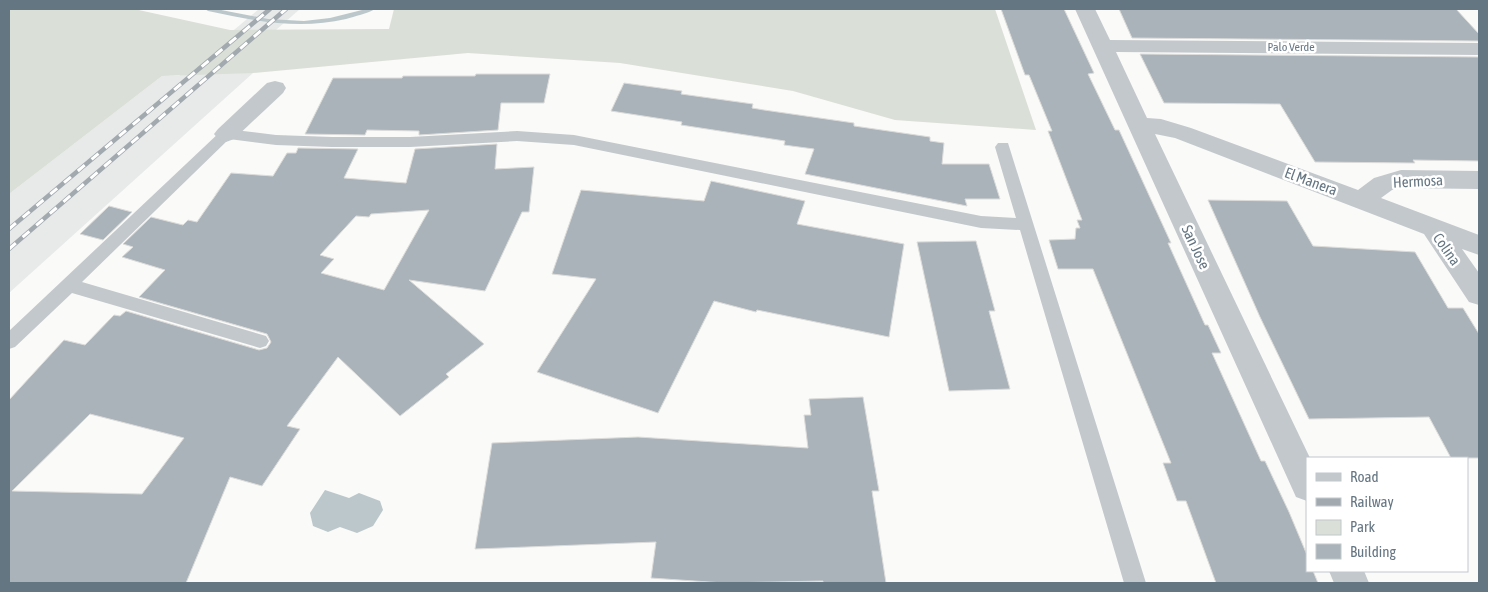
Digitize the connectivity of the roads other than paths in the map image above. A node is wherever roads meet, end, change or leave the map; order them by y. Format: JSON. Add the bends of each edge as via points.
{"nodes":[{"id":1,"x":1085,"y":9,"type":"edge"},
{"id":2,"x":1102,"y":46,"type":"junction"},
{"id":3,"x":1479,"y":48,"type":"edge"},
{"id":4,"x":275,"y":88,"type":"dead end"},
{"id":5,"x":1139,"y":125,"type":"junction"},
{"id":6,"x":226,"y":134,"type":"junction"},
{"id":7,"x":1003,"y":147,"type":"dead end"},
{"id":8,"x":1479,"y":180,"type":"edge"},
{"id":9,"x":1362,"y":200,"type":"junction"},
{"id":10,"x":1026,"y":224,"type":"junction"},
{"id":11,"x":1433,"y":228,"type":"junction"},
{"id":12,"x":1479,"y":246,"type":"edge"},
{"id":13,"x":68,"y":285,"type":"junction"},
{"id":14,"x":1479,"y":294,"type":"edge"},
{"id":15,"x":260,"y":341,"type":"dead end"},
{"id":16,"x":9,"y":342,"type":"edge"},
{"id":17,"x":1306,"y":484,"type":"edge"},
{"id":18,"x":1135,"y":583,"type":"edge"}],
"edges":[{"from":1,"to":2,"type":"street","name":"San Jose"},
{"from":2,"to":3,"type":"street","name":"Palo Verde"},
{"from":2,"to":5,"type":"street","name":"San Jose"},
{"from":4,"to":6,"type":"street"},
{"from":5,"to":9,"type":"street","name":"El Manera","via":[[1183,133]]},
{"from":5,"to":17,"type":"street","name":"San Jose"},
{"from":6,"to":10,"type":"lane","via":[[332,142],[410,142],[517,136],[574,140],[981,222]]},
{"from":6,"to":13,"type":"lane"},
{"from":7,"to":10,"type":"lane"},
{"from":8,"to":9,"type":"street","name":"Hermosa","via":[[1401,179],[1382,184]]},
{"from":9,"to":11,"type":"street","name":"El Manera"},
{"from":10,"to":18,"type":"lane"},
{"from":11,"to":12,"type":"street","name":"El Manera"},
{"from":11,"to":14,"type":"street","name":"Colina"},
{"from":13,"to":15,"type":"lane"},
{"from":13,"to":16,"type":"lane"}]}
